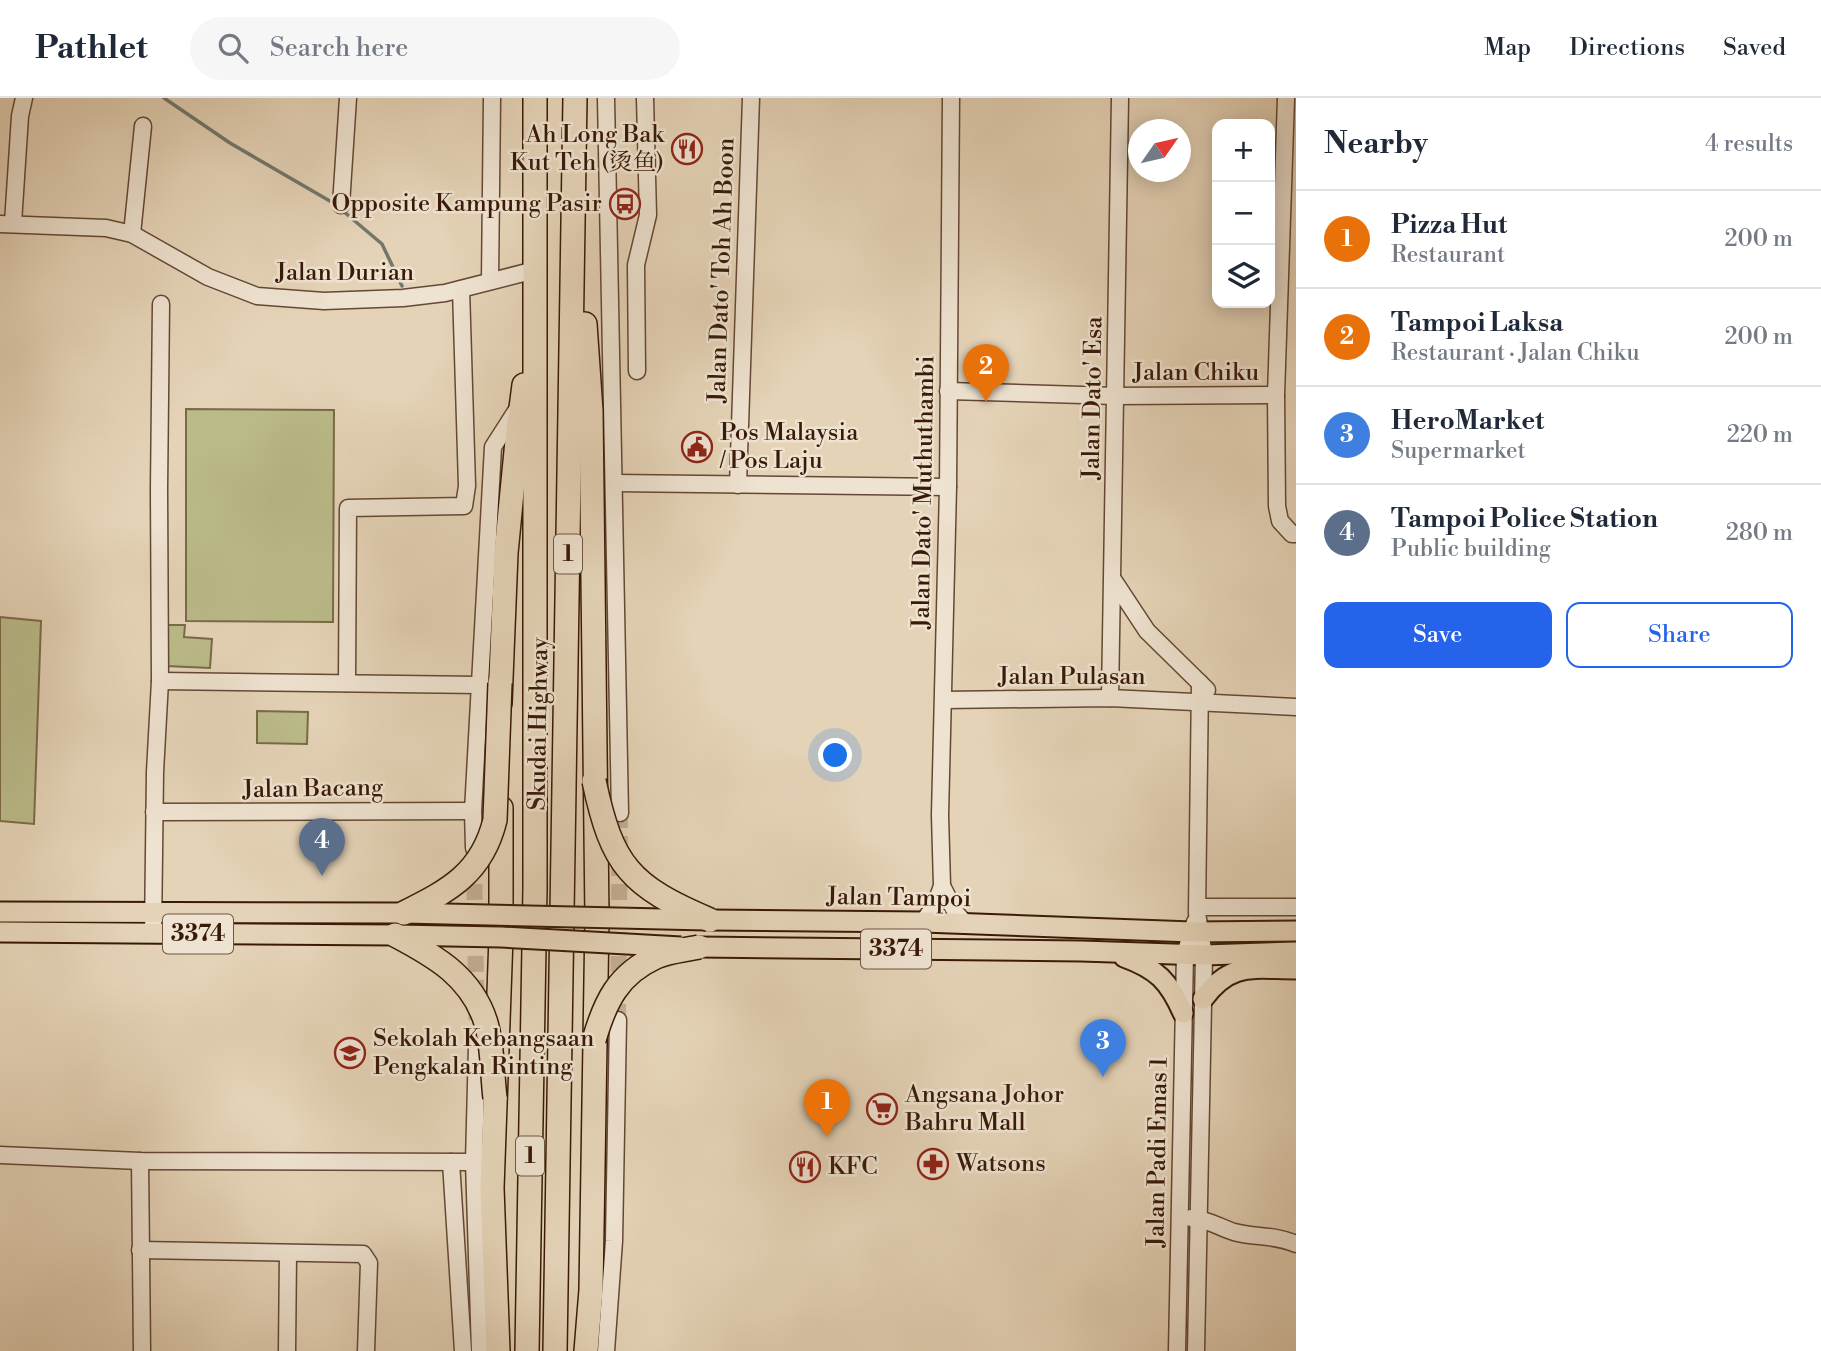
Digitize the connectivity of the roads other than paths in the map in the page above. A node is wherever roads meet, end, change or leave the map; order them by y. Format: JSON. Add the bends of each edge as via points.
{"nodes":[{"id":1,"x":23,"y":98,"type":"edge"},
{"id":2,"x":348,"y":98,"type":"edge"},
{"id":3,"x":492,"y":98,"type":"edge"},
{"id":4,"x":535,"y":98,"type":"edge"},
{"id":5,"x":575,"y":98,"type":"edge"},
{"id":6,"x":606,"y":98,"type":"edge"},
{"id":7,"x":645,"y":98,"type":"edge"},
{"id":8,"x":751,"y":98,"type":"edge"},
{"id":9,"x":951,"y":98,"type":"edge"},
{"id":10,"x":1120,"y":98,"type":"edge"},
{"id":11,"x":1286,"y":98,"type":"edge"},
{"id":12,"x":143,"y":126,"type":"dead end"},
{"id":13,"x":341,"y":205,"type":"dead end"},
{"id":14,"x":574,"y":220,"type":"junction"},
{"id":15,"x":6,"y":223,"type":"edge"},
{"id":16,"x":132,"y":234,"type":"junction"},
{"id":17,"x":534,"y":271,"type":"junction"},
{"id":18,"x":490,"y":281,"type":"junction"},
{"id":19,"x":461,"y":289,"type":"junction"},
{"id":20,"x":1288,"y":296,"type":"edge"},
{"id":21,"x":161,"y":304,"type":"dead end"},
{"id":22,"x":536,"y":324,"type":"junction"},
{"id":23,"x":637,"y":371,"type":"dead end"},
{"id":24,"x":948,"y":391,"type":"junction"},
{"id":25,"x":1116,"y":396,"type":"junction"},
{"id":26,"x":1276,"y":396,"type":"junction"},
{"id":27,"x":522,"y":400,"type":"junction"},
{"id":28,"x":614,"y":484,"type":"junction"},
{"id":29,"x":738,"y":485,"type":"junction"},
{"id":30,"x":947,"y":487,"type":"junction"},
{"id":31,"x":1296,"y":534,"type":"edge"},
{"id":32,"x":1114,"y":581,"type":"junction"},
{"id":33,"x":160,"y":681,"type":"junction"},
{"id":34,"x":347,"y":683,"type":"junction"},
{"id":35,"x":1200,"y":683,"type":"junction"},
{"id":36,"x":491,"y":684,"type":"junction"},
{"id":37,"x":1110,"y":698,"type":"junction"},
{"id":38,"x":944,"y":700,"type":"junction"},
{"id":39,"x":1199,"y":703,"type":"junction"},
{"id":40,"x":1232,"y":705,"type":"junction"},
{"id":41,"x":1296,"y":707,"type":"edge"},
{"id":42,"x":594,"y":781,"type":"junction"},
{"id":43,"x":473,"y":811,"type":"junction"},
{"id":44,"x":154,"y":812,"type":"junction"},
{"id":45,"x":620,"y":813,"type":"tunnel mouth"},
{"id":46,"x":474,"y":848,"type":"tunnel mouth"},
{"id":47,"x":942,"y":886,"type":"junction"},
{"id":48,"x":1296,"y":907,"type":"edge"},
{"id":49,"x":0,"y":912,"type":"edge"},
{"id":50,"x":154,"y":912,"type":"junction"},
{"id":51,"x":597,"y":918,"type":"junction"},
{"id":52,"x":397,"y":920,"type":"junction"},
{"id":53,"x":714,"y":920,"type":"junction"},
{"id":54,"x":1197,"y":921,"type":"junction"},
{"id":55,"x":923,"y":922,"type":"junction"},
{"id":56,"x":965,"y":923,"type":"junction"},
{"id":57,"x":501,"y":926,"type":"junction"},
{"id":58,"x":1296,"y":931,"type":"edge"},
{"id":59,"x":0,"y":932,"type":"edge"},
{"id":60,"x":153,"y":934,"type":"junction"},
{"id":61,"x":597,"y":943,"type":"junction"},
{"id":62,"x":705,"y":947,"type":"junction"},
{"id":63,"x":1110,"y":952,"type":"junction"},
{"id":64,"x":1296,"y":953,"type":"edge"},
{"id":65,"x":1194,"y":954,"type":"junction"},
{"id":66,"x":1296,"y":969,"type":"edge"},
{"id":67,"x":1203,"y":999,"type":"junction"},
{"id":68,"x":1183,"y":1013,"type":"junction"},
{"id":69,"x":618,"y":1020,"type":"tunnel mouth"},
{"id":70,"x":594,"y":1040,"type":"junction"},
{"id":71,"x":477,"y":1046,"type":"tunnel mouth"},
{"id":72,"x":495,"y":1098,"type":"junction"},
{"id":73,"x":0,"y":1155,"type":"edge"},
{"id":74,"x":140,"y":1161,"type":"junction"},
{"id":75,"x":451,"y":1162,"type":"junction"},
{"id":76,"x":474,"y":1162,"type":"junction"},
{"id":77,"x":1178,"y":1218,"type":"junction"},
{"id":78,"x":1198,"y":1219,"type":"junction"},
{"id":79,"x":1296,"y":1244,"type":"edge"},
{"id":80,"x":140,"y":1250,"type":"junction"},
{"id":81,"x":288,"y":1252,"type":"junction"},
{"id":82,"x":142,"y":1351,"type":"edge"},
{"id":83,"x":287,"y":1351,"type":"edge"},
{"id":84,"x":366,"y":1351,"type":"edge"},
{"id":85,"x":463,"y":1351,"type":"edge"},
{"id":86,"x":480,"y":1351,"type":"edge"},
{"id":87,"x":498,"y":1351,"type":"edge"},
{"id":88,"x":527,"y":1351,"type":"edge"},
{"id":89,"x":555,"y":1351,"type":"edge"},
{"id":90,"x":586,"y":1351,"type":"edge"},
{"id":91,"x":606,"y":1351,"type":"edge"},
{"id":92,"x":1177,"y":1351,"type":"edge"},
{"id":93,"x":1196,"y":1351,"type":"edge"}],
"edges":[{"from":1,"to":15,"type":"street"},
{"from":2,"to":13,"type":"street"},
{"from":3,"to":18,"type":"street"},
{"from":4,"to":17,"type":"highway","name":"Skudai Highway","number":"1"},
{"from":5,"to":14,"type":"highway","name":"Skudai Highway","number":"1"},
{"from":6,"to":28,"type":"street"},
{"from":7,"to":23,"type":"street","via":[[649,215],[636,265]]},
{"from":8,"to":29,"type":"street","name":"Jalan Dato' Toh Ah Boon"},
{"from":9,"to":24,"type":"street","name":"Jalan Dato' Muthuthambi"},
{"from":10,"to":25,"type":"street","name":"Jalan Dato' Esa"},
{"from":11,"to":20,"type":"street"},
{"from":12,"to":16,"type":"street"},
{"from":14,"to":42,"type":"highway","via":[[582,262],[591,411]]},
{"from":14,"to":89,"type":"highway","name":"Skudai Highway","number":"1"},
{"from":15,"to":16,"type":"street","name":"Jalan Durian"},
{"from":16,"to":19,"type":"street","name":"Jalan Durian","via":[[208,277],[257,296],[351,301]]},
{"from":17,"to":18,"type":"street","name":"Jalan Durian"},
{"from":17,"to":22,"type":"highway","name":"Skudai Highway","number":"1"},
{"from":18,"to":19,"type":"street","name":"Jalan Durian"},
{"from":19,"to":34,"type":"street","via":[[464,506],[348,508]]},
{"from":20,"to":26,"type":"street"},
{"from":21,"to":33,"type":"street"},
{"from":22,"to":27,"type":"highway"},
{"from":22,"to":88,"type":"highway","name":"Skudai Highway","number":"1","via":[[535,888]]},
{"from":24,"to":25,"type":"street","name":"Jalan Chiku"},
{"from":24,"to":30,"type":"street","name":"Jalan Dato' Muthuthambi"},
{"from":25,"to":26,"type":"street","name":"Jalan Chiku"},
{"from":25,"to":32,"type":"street","name":"Jalan Dato' Esa"},
{"from":26,"to":31,"type":"street","via":[[1277,506],[1280,521]]},
{"from":27,"to":36,"type":"highway","via":[[505,595]]},
{"from":27,"to":36,"type":"street","via":[[493,447]]},
{"from":28,"to":29,"type":"street"},
{"from":28,"to":45,"type":"street"},
{"from":29,"to":30,"type":"street"},
{"from":30,"to":38,"type":"street","name":"Jalan Dato' Muthuthambi"},
{"from":32,"to":35,"type":"street","via":[[1147,631]]},
{"from":32,"to":37,"type":"street","name":"Jalan Dato' Esa"},
{"from":33,"to":34,"type":"street"},
{"from":33,"to":44,"type":"street"},
{"from":34,"to":36,"type":"street"},
{"from":35,"to":39,"type":"street"},
{"from":35,"to":40,"type":"street"},
{"from":36,"to":43,"type":"street"},
{"from":36,"to":52,"type":"highway","bridge":true,"via":[[495,820],[491,840],[474,868],[459,881]]},
{"from":36,"to":57,"type":"highway","bridge":true},
{"from":37,"to":38,"type":"street","name":"Jalan Pulasan"},
{"from":37,"to":39,"type":"street","name":"Jalan Pulasan"},
{"from":38,"to":47,"type":"street","name":"Jalan Dato' Muthuthambi"},
{"from":39,"to":40,"type":"street"},
{"from":39,"to":54,"type":"street"},
{"from":40,"to":41,"type":"street"},
{"from":42,"to":51,"type":"highway","bridge":true},
{"from":42,"to":53,"type":"highway","bridge":true,"via":[[608,834],[626,867],[670,904]]},
{"from":43,"to":44,"type":"street","name":"Jalan Bacang"},
{"from":43,"to":46,"type":"street"},
{"from":44,"to":50,"type":"street"},
{"from":47,"to":55,"type":"street","name":"Jalan Dato' Muthuthambi"},
{"from":47,"to":56,"type":"street","name":"Jalan Dato' Muthuthambi"},
{"from":48,"to":54,"type":"street"},
{"from":49,"to":50,"type":"main road","number":"3374"},
{"from":50,"to":52,"type":"main road","number":"3374"},
{"from":50,"to":60,"type":"street"},
{"from":51,"to":53,"type":"main road","name":"Jalan Tampoi","number":"3374","bridge":true},
{"from":51,"to":57,"type":"main road","name":"Jalan Tampoi","number":"3374","bridge":true},
{"from":51,"to":61,"type":"highway"},
{"from":52,"to":57,"type":"main road","number":"3374","bridge":true},
{"from":52,"to":60,"type":"main road","number":"3374"},
{"from":52,"to":72,"type":"highway","bridge":true,"via":[[476,1000],[486,1024]]},
{"from":53,"to":55,"type":"main road","name":"Jalan Tampoi","number":"3374"},
{"from":54,"to":56,"type":"main road","name":"Jalan Tampoi","number":"3374"},
{"from":54,"to":58,"type":"main road","name":"Jalan Tampoi","number":"3374"},
{"from":54,"to":65,"type":"street"},
{"from":55,"to":56,"type":"main road","name":"Jalan Tampoi","number":"3374"},
{"from":57,"to":61,"type":"main road","name":"Jalan Tampoi","number":"3374","bridge":true},
{"from":57,"to":72,"type":"highway","bridge":true},
{"from":59,"to":60,"type":"main road","number":"3374"},
{"from":61,"to":62,"type":"main road","name":"Jalan Tampoi","number":"3374","bridge":true},
{"from":61,"to":70,"type":"highway","bridge":true},
{"from":62,"to":63,"type":"main road","name":"Jalan Tampoi","number":"3374"},
{"from":62,"to":70,"type":"highway","bridge":true,"via":[[658,956],[631,973],[604,1005]]},
{"from":63,"to":65,"type":"main road","name":"Jalan Tampoi","number":"3374"},
{"from":63,"to":68,"type":"main road","via":[[1163,978]]},
{"from":64,"to":65,"type":"main road","name":"Jalan Tampoi","number":"3374"},
{"from":65,"to":67,"type":"street","name":"Jalan Padi Emas 1"},
{"from":65,"to":68,"type":"street","name":"Jalan Padi Emas 1"},
{"from":66,"to":67,"type":"main road","via":[[1241,969],[1214,984]]},
{"from":67,"to":78,"type":"street","name":"Jalan Padi Emas 1"},
{"from":68,"to":77,"type":"street","name":"Jalan Padi Emas 1"},
{"from":69,"to":91,"type":"street","via":[[614,1241]]},
{"from":70,"to":90,"type":"highway","via":[[592,1290]]},
{"from":71,"to":76,"type":"street"},
{"from":72,"to":87,"type":"highway","via":[[492,1188]]},
{"from":73,"to":74,"type":"street"},
{"from":74,"to":75,"type":"street"},
{"from":74,"to":80,"type":"street"},
{"from":75,"to":76,"type":"street"},
{"from":75,"to":85,"type":"street"},
{"from":76,"to":86,"type":"street"},
{"from":77,"to":78,"type":"street"},
{"from":77,"to":92,"type":"street","name":"Jalan Padi Emas 1"},
{"from":78,"to":79,"type":"street"},
{"from":78,"to":93,"type":"street","name":"Jalan Padi Emas 1"},
{"from":80,"to":81,"type":"street"},
{"from":80,"to":82,"type":"street"},
{"from":81,"to":83,"type":"street"},
{"from":81,"to":84,"type":"street","via":[[363,1254],[367,1258]]}]}
